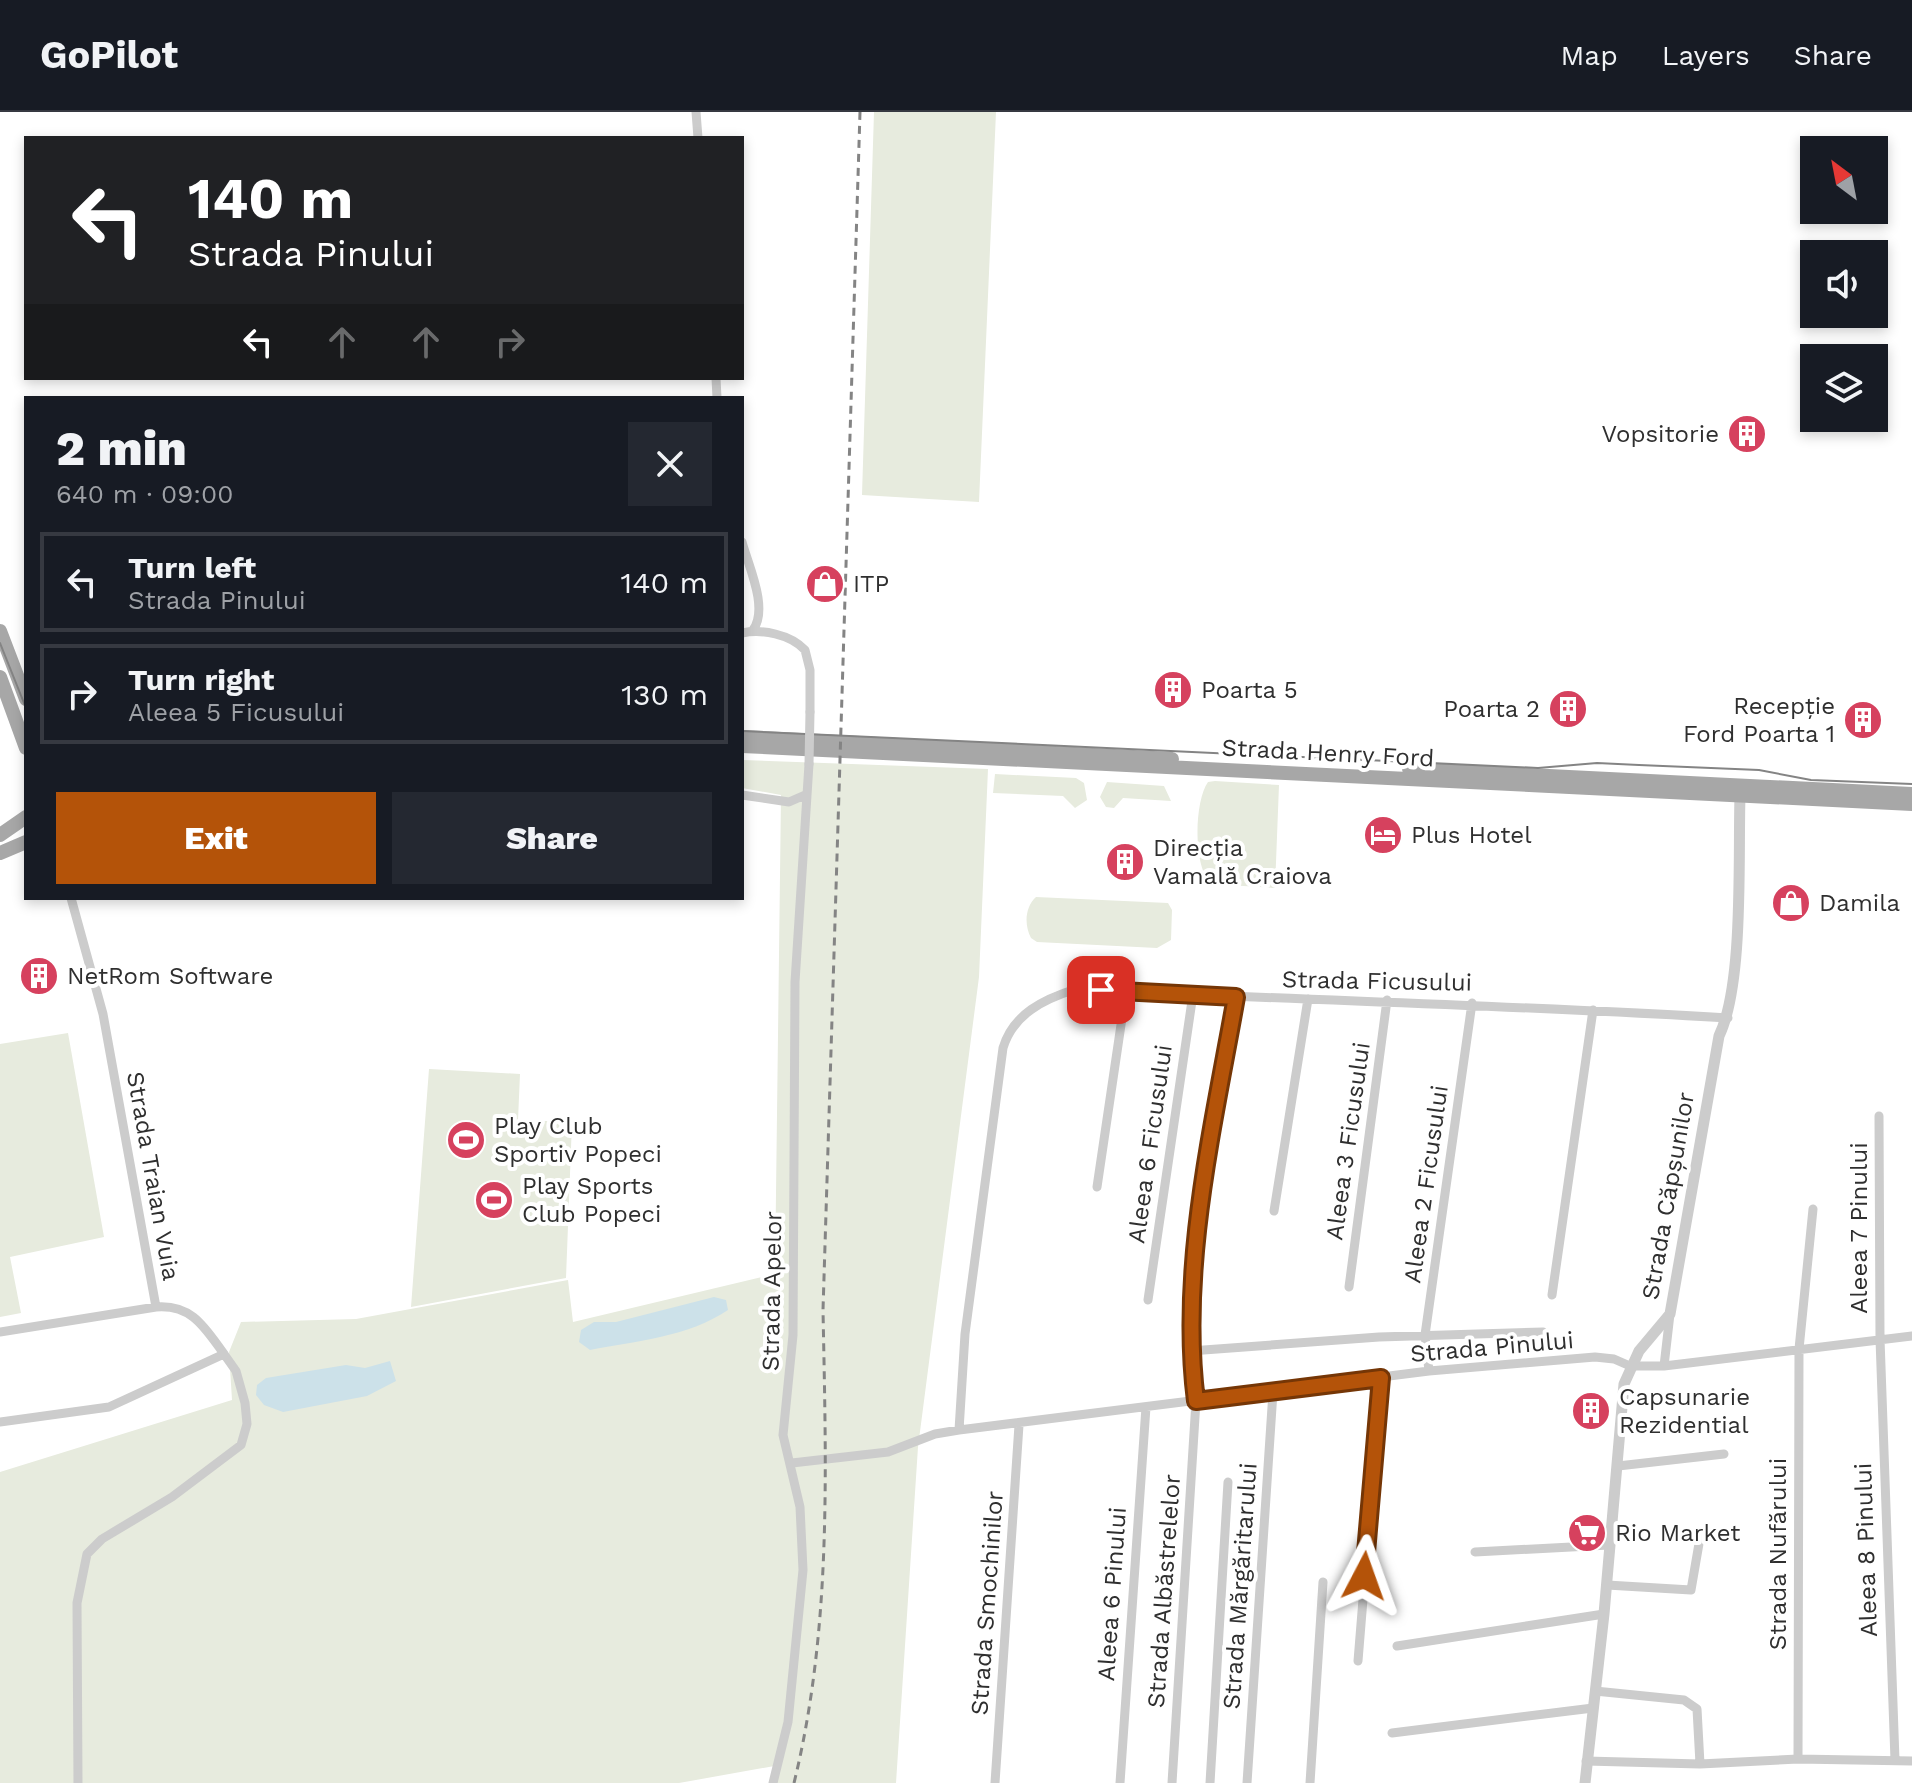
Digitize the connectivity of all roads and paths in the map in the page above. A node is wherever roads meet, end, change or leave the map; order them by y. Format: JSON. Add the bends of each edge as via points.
{"nodes":[{"id":1,"x":696,"y":112,"type":"edge"},
{"id":2,"x":698,"y":136,"type":"edge"},
{"id":3,"x":744,"y":550,"type":"edge"},
{"id":4,"x":753,"y":630,"type":"junction"},
{"id":5,"x":0,"y":631,"type":"edge"},
{"id":6,"x":744,"y":632,"type":"edge"},
{"id":7,"x":0,"y":677,"type":"edge"},
{"id":8,"x":24,"y":694,"type":"edge"},
{"id":9,"x":744,"y":737,"type":"edge"},
{"id":10,"x":24,"y":743,"type":"edge"},
{"id":11,"x":744,"y":746,"type":"edge"},
{"id":12,"x":1912,"y":794,"type":"edge"},
{"id":13,"x":744,"y":795,"type":"edge"},
{"id":14,"x":805,"y":795,"type":"junction"},
{"id":15,"x":1740,"y":796,"type":"junction"},
{"id":16,"x":1912,"y":804,"type":"edge"},
{"id":17,"x":24,"y":818,"type":"edge"},
{"id":18,"x":24,"y":826,"type":"edge"},
{"id":19,"x":0,"y":835,"type":"edge"},
{"id":20,"x":24,"y":843,"type":"edge"},
{"id":21,"x":0,"y":853,"type":"edge"},
{"id":22,"x":72,"y":900,"type":"edge"},
{"id":23,"x":1126,"y":991,"type":"junction"},
{"id":24,"x":1193,"y":994,"type":"junction"},
{"id":25,"x":1236,"y":997,"type":"junction"},
{"id":26,"x":1308,"y":999,"type":"junction"},
{"id":27,"x":1387,"y":1000,"type":"junction"},
{"id":28,"x":1472,"y":1003,"type":"junction"},
{"id":29,"x":1593,"y":1010,"type":"junction"},
{"id":30,"x":1728,"y":1018,"type":"junction"},
{"id":31,"x":1879,"y":1116,"type":"dead end"},
{"id":32,"x":1097,"y":1187,"type":"dead end"},
{"id":33,"x":1813,"y":1209,"type":"dead end"},
{"id":34,"x":1274,"y":1211,"type":"dead end"},
{"id":35,"x":1349,"y":1287,"type":"dead end"},
{"id":36,"x":1552,"y":1295,"type":"dead end"},
{"id":37,"x":1148,"y":1300,"type":"dead end"},
{"id":38,"x":156,"y":1307,"type":"junction"},
{"id":39,"x":1670,"y":1314,"type":"junction"},
{"id":40,"x":0,"y":1332,"type":"edge"},
{"id":41,"x":1543,"y":1332,"type":"dead end"},
{"id":42,"x":1425,"y":1335,"type":"junction"},
{"id":43,"x":1912,"y":1336,"type":"edge"},
{"id":44,"x":1880,"y":1339,"type":"junction"},
{"id":45,"x":1799,"y":1349,"type":"junction"},
{"id":46,"x":1190,"y":1351,"type":"junction"},
{"id":47,"x":224,"y":1354,"type":"junction"},
{"id":48,"x":1630,"y":1366,"type":"junction"},
{"id":49,"x":1664,"y":1366,"type":"junction"},
{"id":50,"x":1429,"y":1371,"type":"junction"},
{"id":51,"x":1381,"y":1378,"type":"junction"},
{"id":52,"x":1273,"y":1392,"type":"junction"},
{"id":53,"x":1196,"y":1401,"type":"junction"},
{"id":54,"x":1146,"y":1407,"type":"junction"},
{"id":55,"x":0,"y":1422,"type":"edge"},
{"id":56,"x":1019,"y":1425,"type":"junction"},
{"id":57,"x":959,"y":1430,"type":"junction"},
{"id":58,"x":1724,"y":1454,"type":"dead end"},
{"id":59,"x":792,"y":1463,"type":"junction"},
{"id":60,"x":1618,"y":1466,"type":"junction"},
{"id":61,"x":1228,"y":1482,"type":"dead end"},
{"id":62,"x":1701,"y":1532,"type":"dead end"},
{"id":63,"x":1609,"y":1545,"type":"junction"},
{"id":64,"x":1475,"y":1552,"type":"dead end"},
{"id":65,"x":1323,"y":1582,"type":"dead end"},
{"id":66,"x":1607,"y":1585,"type":"junction"},
{"id":67,"x":1604,"y":1614,"type":"junction"},
{"id":68,"x":1397,"y":1646,"type":"dead end"},
{"id":69,"x":1358,"y":1661,"type":"dead end"},
{"id":70,"x":1595,"y":1691,"type":"junction"},
{"id":71,"x":1593,"y":1708,"type":"junction"},
{"id":72,"x":1392,"y":1733,"type":"dead end"},
{"id":73,"x":1798,"y":1759,"type":"junction"},
{"id":74,"x":1895,"y":1760,"type":"junction"},
{"id":75,"x":1586,"y":1761,"type":"junction"},
{"id":76,"x":1912,"y":1761,"type":"edge"},
{"id":77,"x":1700,"y":1764,"type":"junction"},
{"id":78,"x":78,"y":1783,"type":"edge"},
{"id":79,"x":773,"y":1783,"type":"edge"},
{"id":80,"x":995,"y":1783,"type":"edge"},
{"id":81,"x":1120,"y":1783,"type":"edge"},
{"id":82,"x":1172,"y":1783,"type":"edge"},
{"id":83,"x":1210,"y":1783,"type":"edge"},
{"id":84,"x":1247,"y":1783,"type":"edge"},
{"id":85,"x":1310,"y":1783,"type":"edge"},
{"id":86,"x":1585,"y":1783,"type":"edge"}],
"edges":[{"from":1,"to":2,"type":"street"},
{"from":3,"to":4,"type":"street","via":[[758,604]]},
{"from":4,"to":6,"type":"street"},
{"from":4,"to":14,"type":"street","name":"Strada Apelor","bridge":true,"via":[[790,639],[805,650],[810,670]]},
{"from":5,"to":8,"type":"main road"},
{"from":7,"to":10,"type":"main road"},
{"from":9,"to":12,"type":"main road","name":"Strada Henry Ford"},
{"from":11,"to":15,"type":"main road","name":"Strada Henry Ford"},
{"from":13,"to":14,"type":"street","via":[[789,802]]},
{"from":14,"to":59,"type":"street","name":"Strada Apelor","via":[[794,1020],[793,1335],[783,1435]]},
{"from":15,"to":16,"type":"main road","name":"Strada Henry Ford"},
{"from":15,"to":30,"type":"street","name":"Strada Căpșunilor"},
{"from":17,"to":19,"type":"main road"},
{"from":18,"to":19,"type":"main road"},
{"from":20,"to":21,"type":"main road"},
{"from":22,"to":38,"type":"street","name":"Strada Traian Vuia","via":[[103,1014]]},
{"from":23,"to":24,"type":"street","name":"Strada Ficusului"},
{"from":23,"to":32,"type":"street"},
{"from":23,"to":57,"type":"street","name":"Strada Ficusului","via":[[1076,989],[1053,996],[1008,1033],[965,1334]]},
{"from":24,"to":25,"type":"street","name":"Strada Ficusului"},
{"from":24,"to":37,"type":"street","name":"Aleea 6 Ficusului"},
{"from":25,"to":26,"type":"street","name":"Strada Ficusului"},
{"from":25,"to":46,"type":"street","name":"Strada Albăstrelelor","via":[[1212,1130],[1191,1299]]},
{"from":26,"to":27,"type":"street","name":"Strada Ficusului"},
{"from":26,"to":34,"type":"street"},
{"from":27,"to":28,"type":"street","name":"Strada Ficusului"},
{"from":27,"to":35,"type":"street","name":"Aleea 3 Ficusului"},
{"from":28,"to":29,"type":"street","name":"Strada Ficusului"},
{"from":28,"to":42,"type":"street","name":"Aleea 2 Ficusului"},
{"from":29,"to":30,"type":"street","name":"Strada Ficusului"},
{"from":29,"to":36,"type":"street"},
{"from":30,"to":39,"type":"street","name":"Strada Căpșunilor","via":[[1719,1036]]},
{"from":31,"to":44,"type":"street","name":"Aleea 7 Pinului"},
{"from":33,"to":45,"type":"street","name":"Strada Nufărului"},
{"from":38,"to":40,"type":"street","name":"Strada Traian Vuia"},
{"from":38,"to":47,"type":"street","via":[[190,1312]]},
{"from":39,"to":48,"type":"street","name":"Strada Căpșunilor"},
{"from":39,"to":49,"type":"street"},
{"from":41,"to":42,"type":"street"},
{"from":42,"to":46,"type":"street"},
{"from":42,"to":50,"type":"street","name":"Aleea 2 Ficusului"},
{"from":43,"to":44,"type":"street","name":"Strada Pinului"},
{"from":44,"to":45,"type":"street","name":"Strada Pinului"},
{"from":44,"to":74,"type":"street","name":"Aleea 8 Pinului"},
{"from":45,"to":49,"type":"street","name":"Strada Pinului"},
{"from":45,"to":73,"type":"street","name":"Strada Nufărului"},
{"from":46,"to":53,"type":"street","name":"Strada Albăstrelelor"},
{"from":47,"to":55,"type":"street","via":[[109,1407]]},
{"from":47,"to":78,"type":"street","via":[[236,1371],[245,1403],[241,1445],[87,1554],[77,1603]]},
{"from":48,"to":49,"type":"street","name":"Strada Pinului"},
{"from":48,"to":50,"type":"street","name":"Strada Pinului","via":[[1595,1357]]},
{"from":48,"to":60,"type":"street","name":"Strada Căpșunilor"},
{"from":50,"to":51,"type":"street","name":"Strada Pinului"},
{"from":51,"to":52,"type":"street","name":"Strada Pinului"},
{"from":51,"to":69,"type":"street"},
{"from":52,"to":53,"type":"street","name":"Strada Pinului"},
{"from":52,"to":84,"type":"street","name":"Strada Mărgăritarului"},
{"from":53,"to":54,"type":"street","name":"Strada Pinului"},
{"from":53,"to":82,"type":"street","name":"Strada Albăstrelelor"},
{"from":54,"to":56,"type":"street","name":"Strada Pinului"},
{"from":54,"to":81,"type":"street","name":"Aleea 6 Pinului"},
{"from":56,"to":57,"type":"street","name":"Strada Pinului"},
{"from":56,"to":80,"type":"street","name":"Strada Smochinilor"},
{"from":57,"to":59,"type":"street","name":"Strada Pinului","via":[[888,1452]]},
{"from":58,"to":60,"type":"street"},
{"from":59,"to":79,"type":"street","name":"Strada Apelor","via":[[803,1570],[788,1722]]},
{"from":60,"to":63,"type":"street","name":"Strada Căpșunilor"},
{"from":61,"to":83,"type":"street"},
{"from":62,"to":66,"type":"street","via":[[1691,1590]]},
{"from":63,"to":64,"type":"street"},
{"from":63,"to":66,"type":"street","name":"Strada Căpșunilor"},
{"from":65,"to":85,"type":"street"},
{"from":66,"to":67,"type":"street","name":"Strada Căpșunilor"},
{"from":67,"to":68,"type":"street"},
{"from":67,"to":70,"type":"street","name":"Strada Căpșunilor"},
{"from":70,"to":71,"type":"street","name":"Strada Căpșunilor"},
{"from":70,"to":77,"type":"street","via":[[1684,1700],[1697,1709]]},
{"from":71,"to":72,"type":"street"},
{"from":71,"to":75,"type":"street","name":"Strada Căpșunilor"},
{"from":73,"to":74,"type":"street"},
{"from":73,"to":77,"type":"street"},
{"from":74,"to":76,"type":"street"},
{"from":75,"to":77,"type":"street"},
{"from":75,"to":86,"type":"street","name":"Strada Căpșunilor"}]}
